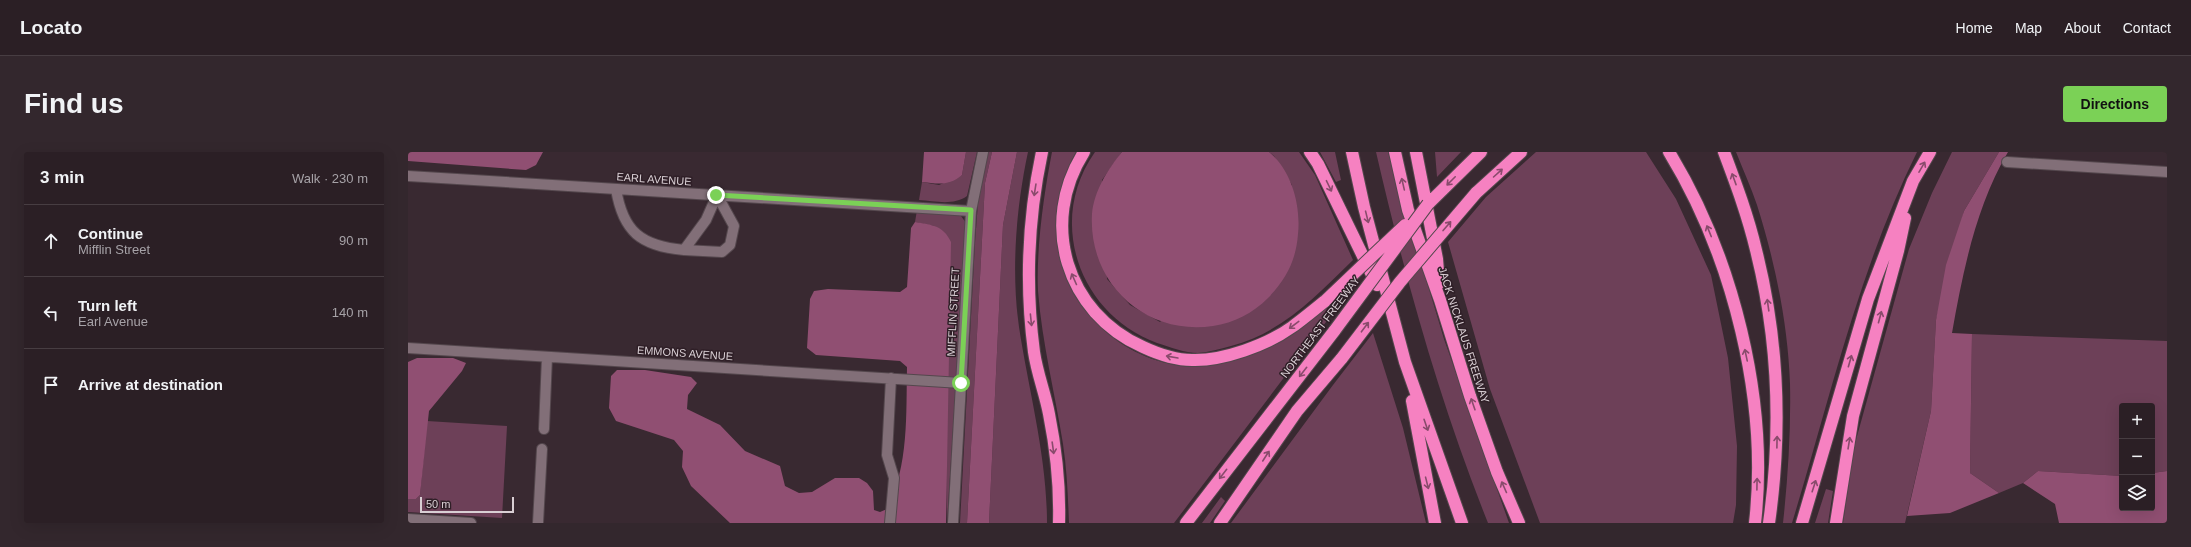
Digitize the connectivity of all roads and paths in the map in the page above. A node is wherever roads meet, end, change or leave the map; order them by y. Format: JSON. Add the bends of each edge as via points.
{"nodes":[{"id":1,"x":982,"y":152,"type":"edge"},
{"id":2,"x":1042,"y":152,"type":"edge"},
{"id":3,"x":1084,"y":152,"type":"edge"},
{"id":4,"x":1310,"y":152,"type":"edge"},
{"id":5,"x":1352,"y":152,"type":"edge"},
{"id":6,"x":1395,"y":152,"type":"edge"},
{"id":7,"x":1416,"y":152,"type":"edge"},
{"id":8,"x":1521,"y":152,"type":"edge"},
{"id":9,"x":1669,"y":152,"type":"edge"},
{"id":10,"x":1724,"y":152,"type":"edge"},
{"id":11,"x":1930,"y":152,"type":"edge"},
{"id":12,"x":1478,"y":155,"type":"edge"},
{"id":13,"x":2007,"y":162,"type":"dead end"},
{"id":14,"x":2167,"y":172,"type":"edge"},
{"id":15,"x":408,"y":176,"type":"edge"},
{"id":16,"x":1913,"y":181,"type":"junction"},
{"id":17,"x":616,"y":189,"type":"junction"},
{"id":18,"x":716,"y":195,"type":"junction"},
{"id":19,"x":1428,"y":204,"type":"junction"},
{"id":20,"x":971,"y":210,"type":"junction"},
{"id":21,"x":684,"y":250,"type":"junction"},
{"id":22,"x":1440,"y":300,"type":"junction"},
{"id":23,"x":1392,"y":314,"type":"junction"},
{"id":24,"x":408,"y":348,"type":"edge"},
{"id":25,"x":547,"y":357,"type":"junction"},
{"id":26,"x":1405,"y":362,"type":"junction"},
{"id":27,"x":891,"y":378,"type":"junction"},
{"id":28,"x":961,"y":383,"type":"junction"},
{"id":29,"x":544,"y":429,"type":"dead end"},
{"id":30,"x":542,"y":449,"type":"dead end"},
{"id":31,"x":408,"y":519,"type":"edge"},
{"id":32,"x":471,"y":523,"type":"edge"},
{"id":33,"x":538,"y":523,"type":"edge"},
{"id":34,"x":890,"y":523,"type":"edge"},
{"id":35,"x":953,"y":523,"type":"edge"},
{"id":36,"x":1059,"y":523,"type":"edge"},
{"id":37,"x":1186,"y":523,"type":"edge"},
{"id":38,"x":1220,"y":523,"type":"edge"},
{"id":39,"x":1435,"y":523,"type":"edge"},
{"id":40,"x":1462,"y":523,"type":"edge"},
{"id":41,"x":1519,"y":523,"type":"edge"},
{"id":42,"x":1755,"y":523,"type":"edge"},
{"id":43,"x":1769,"y":523,"type":"edge"},
{"id":44,"x":1802,"y":523,"type":"edge"},
{"id":45,"x":1836,"y":523,"type":"edge"}],
"edges":[{"from":1,"to":20,"type":"street","name":"MIFFLIN STREET"},
{"from":2,"to":36,"type":"highway","one_way":true,"via":[[1030,221],[1028,288],[1034,353],[1049,416],[1057,473]]},
{"from":19,"to":3,"type":"highway","one_way":true,"bridge":true,"via":[[1325,301],[1291,328],[1256,346],[1226,356],[1192,360],[1159,354],[1130,341],[1104,322],[1086,303],[1073,279],[1063,246],[1063,204],[1068,183]]},
{"from":4,"to":23,"type":"highway","one_way":true},
{"from":5,"to":23,"type":"highway","one_way":true},
{"from":22,"to":6,"type":"highway","name":"JACK NICKLAUS FREEWAY","one_way":true,"via":[[1408,210]]},
{"from":7,"to":22,"type":"highway","via":[[1437,259]]},
{"from":38,"to":8,"type":"highway","one_way":true,"bridge":true,"via":[[1296,411],[1342,358],[1400,282],[1476,193]]},
{"from":42,"to":9,"type":"highway","one_way":true,"via":[[1757,449],[1752,385],[1743,339],[1725,273],[1707,226]]},
{"from":43,"to":10,"type":"highway","one_way":true,"via":[[1777,468],[1773,344],[1756,249]]},
{"from":16,"to":11,"type":"highway","one_way":true},
{"from":12,"to":19,"type":"highway","name":"NORTHEAST FREEWAY","one_way":true},
{"from":13,"to":14,"type":"street"},
{"from":15,"to":17,"type":"street","name":"EARL AVENUE"},
{"from":44,"to":16,"type":"highway","one_way":true,"via":[[1868,299]]},
{"from":45,"to":16,"type":"highway","one_way":true,"via":[[1853,416],[1898,251]]},
{"from":17,"to":18,"type":"street","name":"EARL AVENUE"},
{"from":17,"to":21,"type":"street","via":[[619,210],[630,229],[661,248]]},
{"from":18,"to":20,"type":"street","name":"EARL AVENUE"},
{"from":18,"to":21,"type":"street","via":[[706,220]]},
{"from":18,"to":21,"type":"street","via":[[734,226],[730,245],[722,252]]},
{"from":19,"to":37,"type":"highway","name":"NORTHEAST FREEWAY","one_way":true,"bridge":true,"via":[[1335,330]]},
{"from":20,"to":28,"type":"street","name":"MIFFLIN STREET"},
{"from":41,"to":22,"type":"highway","name":"JACK NICKLAUS FREEWAY","one_way":true,"via":[[1490,453]]},
{"from":23,"to":26,"type":"highway"},
{"from":24,"to":25,"type":"street","name":"EMMONS AVENUE"},
{"from":25,"to":27,"type":"street","name":"EMMONS AVENUE"},
{"from":25,"to":29,"type":"street"},
{"from":26,"to":39,"type":"highway","one_way":true},
{"from":26,"to":40,"type":"highway","one_way":true},
{"from":27,"to":28,"type":"street","name":"EMMONS AVENUE"},
{"from":27,"to":34,"type":"street","via":[[887,455],[894,478]]},
{"from":28,"to":35,"type":"street","name":"MIFFLIN STREET"},
{"from":30,"to":33,"type":"street"},
{"from":31,"to":32,"type":"street"}]}
